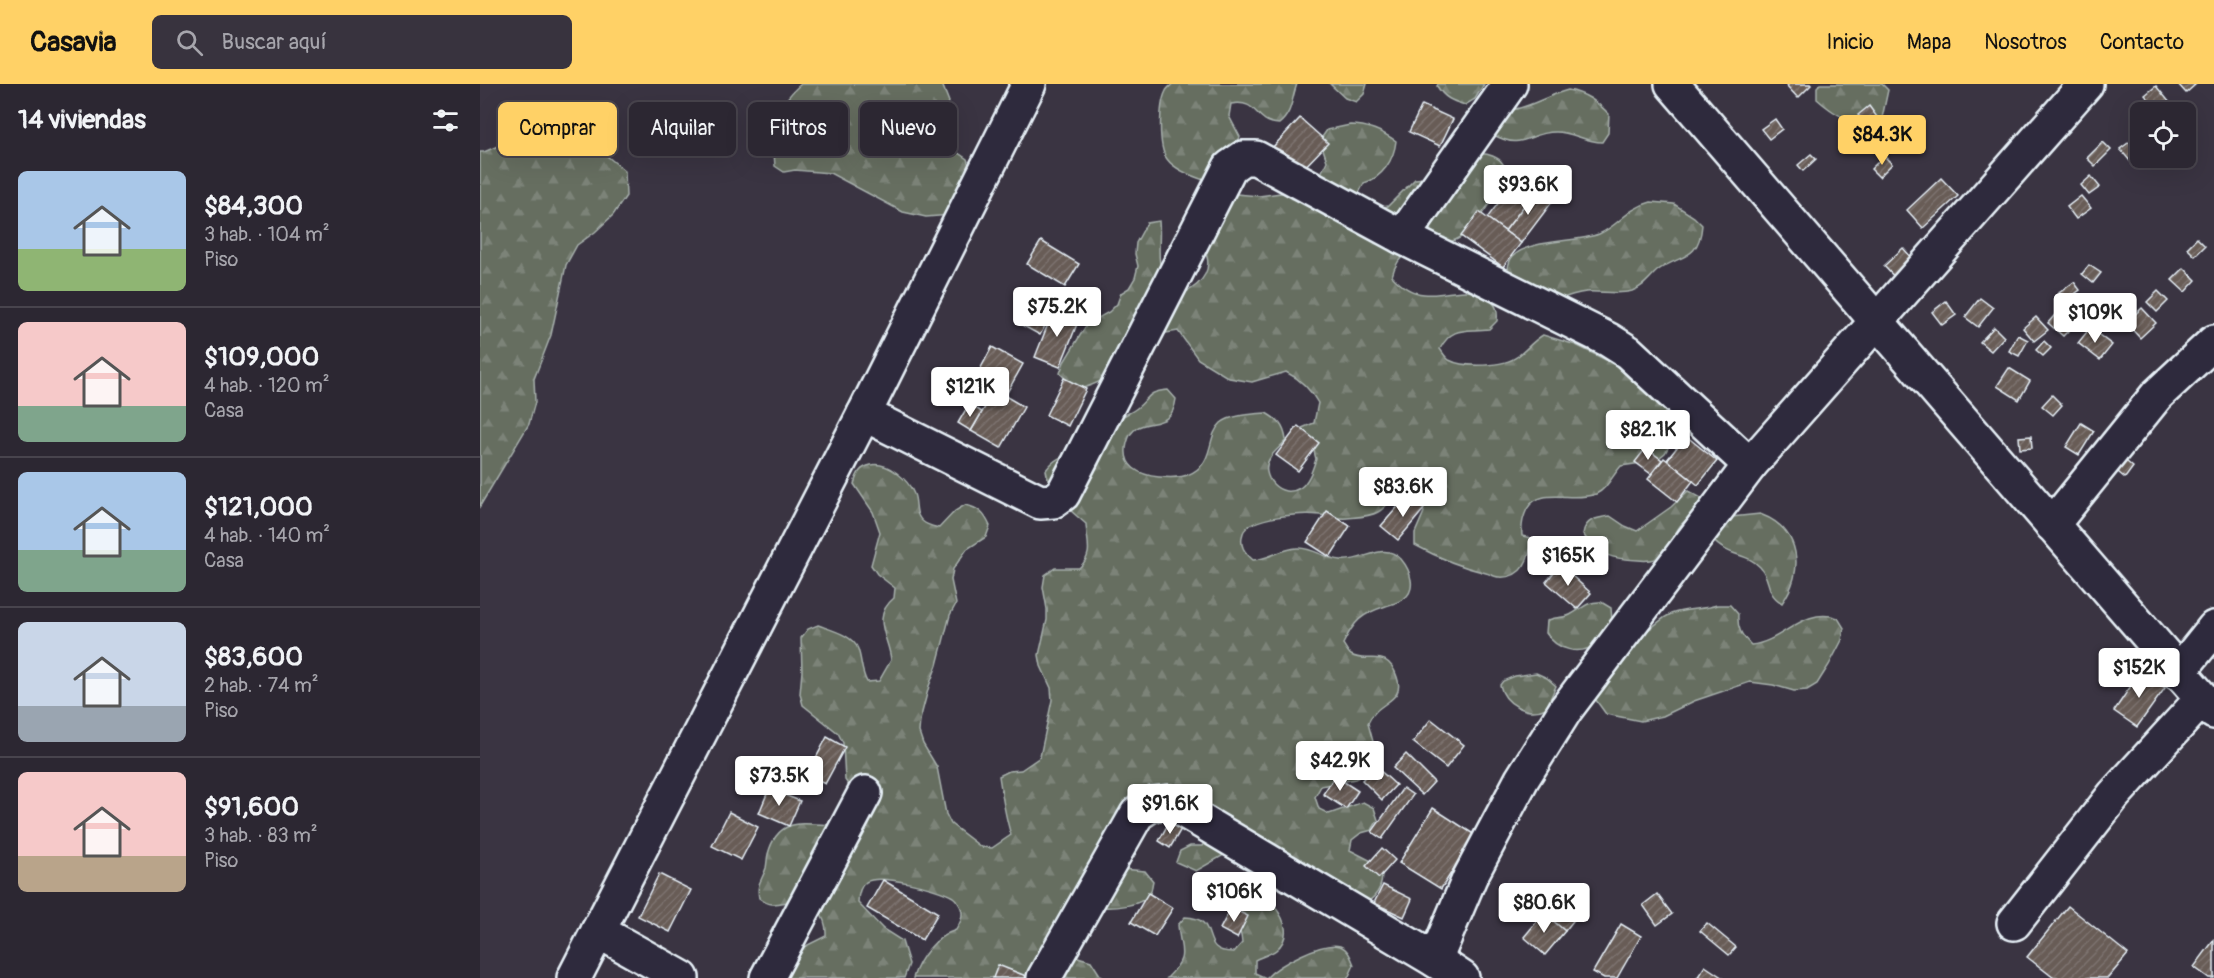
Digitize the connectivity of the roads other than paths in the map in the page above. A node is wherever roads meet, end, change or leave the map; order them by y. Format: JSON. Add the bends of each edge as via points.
{"nodes":[{"id":1,"x":1029,"y":84,"type":"edge"},
{"id":2,"x":1510,"y":84,"type":"edge"},
{"id":3,"x":1672,"y":84,"type":"edge"},
{"id":4,"x":2086,"y":84,"type":"edge"},
{"id":5,"x":1402,"y":237,"type":"junction"},
{"id":6,"x":1875,"y":321,"type":"junction"},
{"id":7,"x":2214,"y":342,"type":"edge"},
{"id":8,"x":864,"y":414,"type":"junction"},
{"id":9,"x":1750,"y":465,"type":"junction"},
{"id":10,"x":2052,"y":525,"type":"junction"},
{"id":11,"x":2214,"y":628,"type":"edge"},
{"id":12,"x":2178,"y":673,"type":"junction"},
{"id":13,"x":2208,"y":706,"type":"edge"},
{"id":14,"x":865,"y":793,"type":"dead end"},
{"id":15,"x":2014,"y":923,"type":"dead end"},
{"id":16,"x":598,"y":931,"type":"junction"},
{"id":17,"x":1435,"y":960,"type":"junction"},
{"id":18,"x":574,"y":978,"type":"edge"},
{"id":19,"x":682,"y":978,"type":"edge"},
{"id":20,"x":767,"y":978,"type":"edge"},
{"id":21,"x":1044,"y":978,"type":"edge"},
{"id":22,"x":1462,"y":978,"type":"edge"}],
"edges":[{"from":1,"to":8,"type":"street"},
{"from":2,"to":5,"type":"street"},
{"from":3,"to":6,"type":"street"},
{"from":4,"to":6,"type":"street"},
{"from":5,"to":8,"type":"street","via":[[1256,158],[1243,158],[1230,167],[1063,494],[1053,501],[1040,502]]},
{"from":5,"to":9,"type":"street","via":[[1628,352]]},
{"from":6,"to":9,"type":"street"},
{"from":6,"to":10,"type":"street"},
{"from":7,"to":10,"type":"street","via":[[2157,394]]},
{"from":8,"to":16,"type":"street"},
{"from":9,"to":17,"type":"street","via":[[1566,709],[1522,779],[1470,877]]},
{"from":10,"to":12,"type":"street"},
{"from":11,"to":12,"type":"street"},
{"from":12,"to":13,"type":"street"},
{"from":13,"to":15,"type":"street","via":[[2114,795]]},
{"from":14,"to":20,"type":"street"},
{"from":16,"to":18,"type":"street"},
{"from":16,"to":19,"type":"street"},
{"from":17,"to":21,"type":"street","via":[[1169,802],[1152,804],[1137,814]]},
{"from":17,"to":22,"type":"street"}]}
